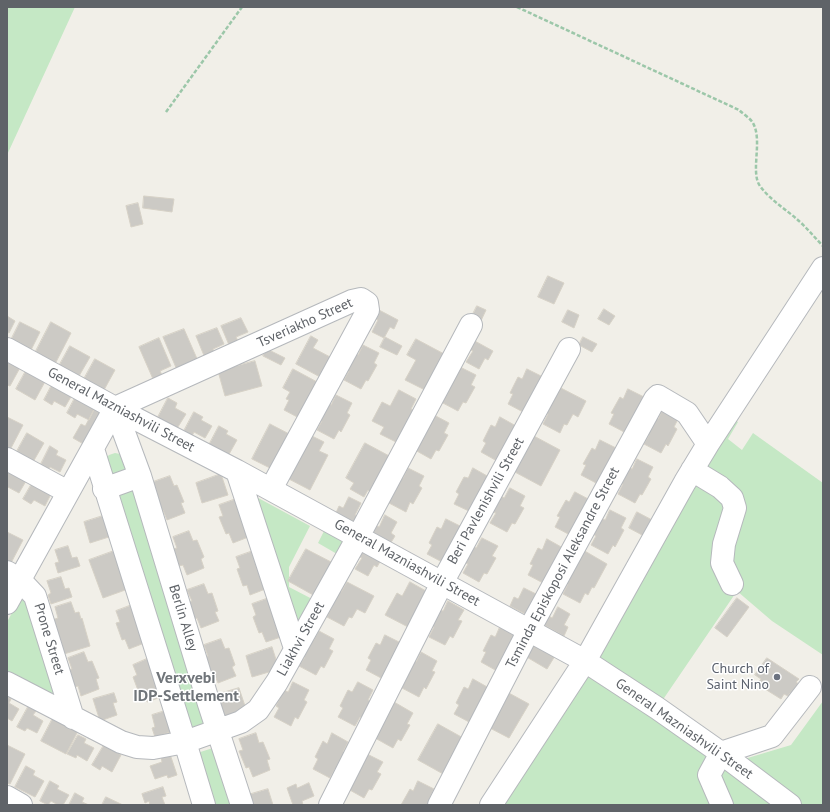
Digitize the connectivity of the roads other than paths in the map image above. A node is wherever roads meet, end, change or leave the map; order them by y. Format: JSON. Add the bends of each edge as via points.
{"nodes":[{"id":1,"x":823,"y":268,"type":"edge"},
{"id":2,"x":470,"y":326,"type":"dead end"},
{"id":3,"x":7,"y":349,"type":"edge"},
{"id":4,"x":569,"y":349,"type":"dead end"},
{"id":5,"x":115,"y":408,"type":"junction"},
{"id":6,"x":128,"y":441,"type":"junction"},
{"id":7,"x":708,"y":444,"type":"junction"},
{"id":8,"x":92,"y":449,"type":"junction"},
{"id":9,"x":7,"y":460,"type":"edge"},
{"id":10,"x":692,"y":470,"type":"junction"},
{"id":11,"x":237,"y":471,"type":"junction"},
{"id":12,"x":140,"y":476,"type":"junction"},
{"id":13,"x":104,"y":489,"type":"junction"},
{"id":14,"x":271,"y":489,"type":"junction"},
{"id":15,"x":68,"y":492,"type":"junction"},
{"id":16,"x":358,"y":537,"type":"junction"},
{"id":17,"x":13,"y":575,"type":"edge"},
{"id":18,"x":442,"y":583,"type":"junction"},
{"id":19,"x":732,"y":584,"type":"dead end"},
{"id":20,"x":7,"y":603,"type":"edge"},
{"id":21,"x":529,"y":630,"type":"junction"},
{"id":22,"x":295,"y":648,"type":"junction"},
{"id":23,"x":585,"y":661,"type":"junction"},
{"id":24,"x":7,"y":683,"type":"edge"},
{"id":25,"x":810,"y":687,"type":"dead end"},
{"id":26,"x":73,"y":718,"type":"junction"},
{"id":27,"x":219,"y":730,"type":"junction"},
{"id":28,"x":185,"y":742,"type":"junction"},
{"id":29,"x":721,"y":753,"type":"junction"},
{"id":30,"x":7,"y":797,"type":"edge"},
{"id":31,"x":21,"y":805,"type":"edge"},
{"id":32,"x":204,"y":805,"type":"edge"},
{"id":33,"x":242,"y":805,"type":"edge"},
{"id":34,"x":330,"y":805,"type":"edge"},
{"id":35,"x":438,"y":805,"type":"edge"},
{"id":36,"x":491,"y":805,"type":"edge"},
{"id":37,"x":722,"y":805,"type":"edge"},
{"id":38,"x":790,"y":805,"type":"edge"}],
"edges":[{"from":1,"to":7,"type":"street"},
{"from":2,"to":16,"type":"street","name":"Liakhvi Street"},
{"from":3,"to":5,"type":"street","name":"General Mazniashvili Street"},
{"from":4,"to":18,"type":"street","name":"Beri Pavlenishvili Street"},
{"from":5,"to":6,"type":"street","name":"Berlin Alley"},
{"from":5,"to":8,"type":"street"},
{"from":5,"to":11,"type":"street","name":"General Mazniashvili Street"},
{"from":5,"to":14,"type":"street","name":"Tsveriakho Street","via":[[352,301],[367,302],[368,310]]},
{"from":6,"to":8,"type":"street","via":[[116,438],[106,440]]},
{"from":6,"to":12,"type":"street","name":"Berlin Alley"},
{"from":7,"to":10,"type":"street"},
{"from":7,"to":21,"type":"street","name":"Tsminda Episkoposi Aleksandre Street","via":[[687,413],[658,396],[655,399]]},
{"from":8,"to":13,"type":"street"},
{"from":8,"to":15,"type":"street"},
{"from":9,"to":15,"type":"street"},
{"from":10,"to":19,"type":"street","via":[[720,487],[732,498],[735,508],[724,544],[722,563]]},
{"from":10,"to":23,"type":"street"},
{"from":11,"to":14,"type":"street","name":"General Mazniashvili Street"},
{"from":11,"to":22,"type":"street"},
{"from":12,"to":13,"type":"street"},
{"from":12,"to":27,"type":"street","name":"Berlin Alley"},
{"from":13,"to":28,"type":"street"},
{"from":14,"to":16,"type":"street","name":"General Mazniashvili Street"},
{"from":15,"to":17,"type":"street"},
{"from":16,"to":18,"type":"street","name":"General Mazniashvili Street"},
{"from":16,"to":22,"type":"street","name":"Liakhvi Street"},
{"from":17,"to":20,"type":"street"},
{"from":17,"to":26,"type":"street","name":"Prone Street","via":[[35,596]]},
{"from":18,"to":21,"type":"street","name":"General Mazniashvili Street"},
{"from":18,"to":34,"type":"street","name":"Beri Pavlenishvili Street"},
{"from":21,"to":23,"type":"street","name":"General Mazniashvili Street"},
{"from":21,"to":35,"type":"street","name":"Tsminda Episkoposi Aleksandre Street"},
{"from":22,"to":27,"type":"street","name":"Liakhvi Street","via":[[258,710],[240,722]]},
{"from":23,"to":29,"type":"street","name":"General Mazniashvili Street"},
{"from":23,"to":36,"type":"street"},
{"from":24,"to":26,"type":"street","name":"Liakhvi Street"},
{"from":25,"to":29,"type":"street","via":[[772,736]]},
{"from":26,"to":28,"type":"street","name":"Liakhvi Street","via":[[121,742],[137,747],[153,748]]},
{"from":27,"to":28,"type":"street","name":"Liakhvi Street"},
{"from":27,"to":33,"type":"street","name":"Berlin Alley"},
{"from":28,"to":32,"type":"street"},
{"from":29,"to":37,"type":"street","via":[[709,775]]},
{"from":29,"to":38,"type":"street","name":"General Mazniashvili Street"},
{"from":30,"to":31,"type":"street"}]}
